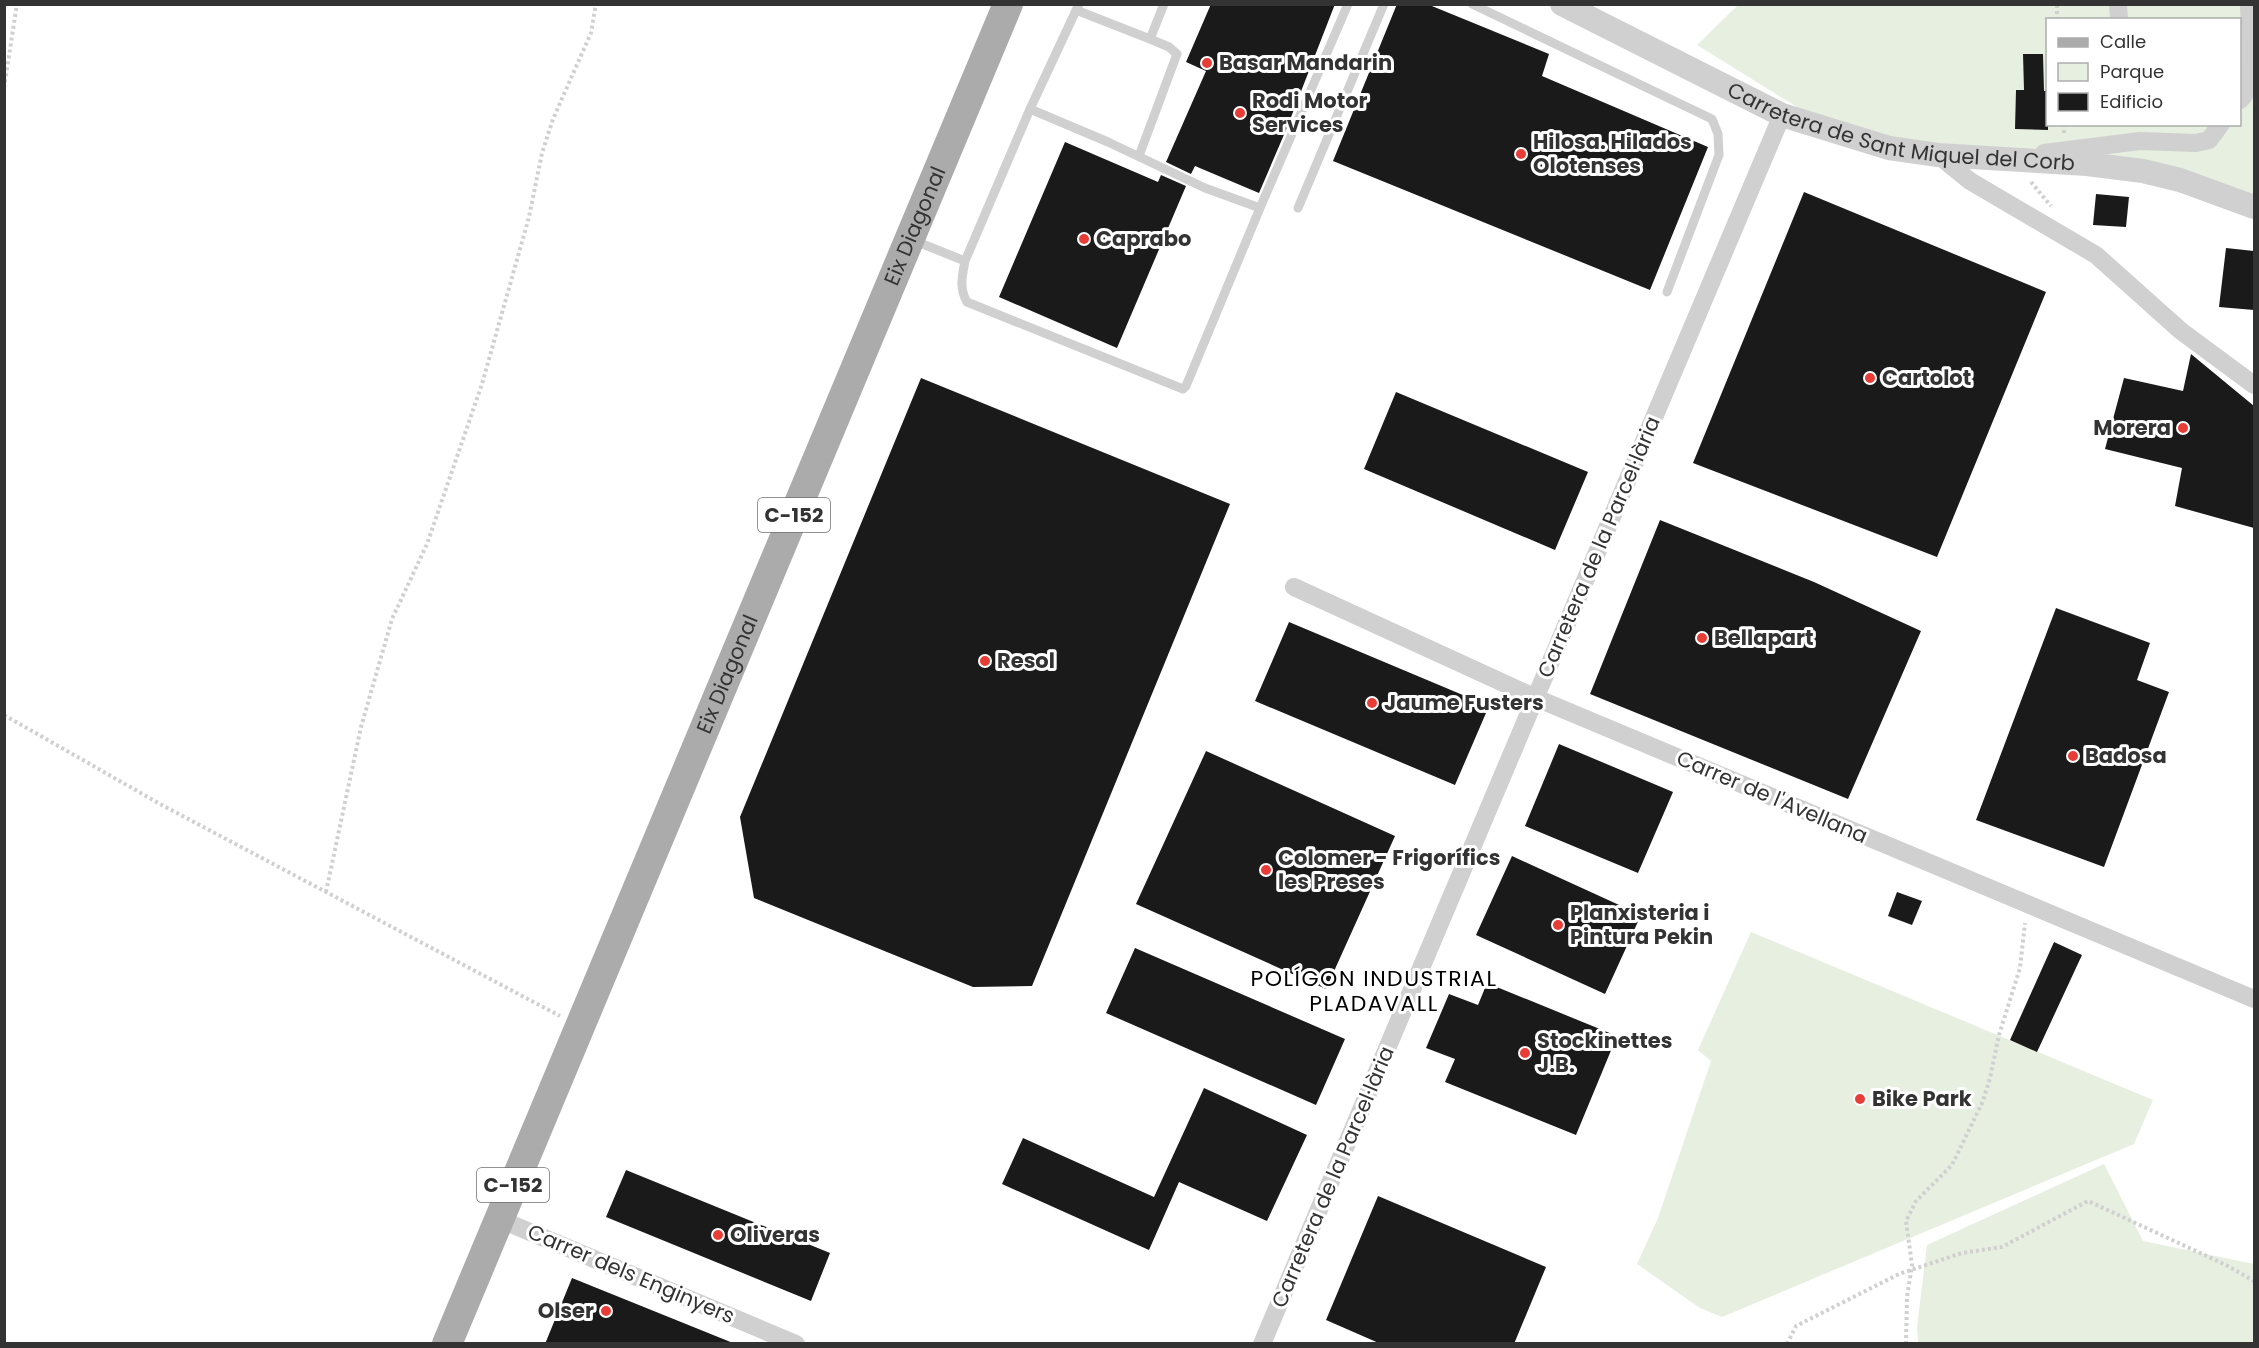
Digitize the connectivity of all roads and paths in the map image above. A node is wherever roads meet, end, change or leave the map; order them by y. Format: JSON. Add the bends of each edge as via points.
{"nodes":[{"id":1,"x":17,"y":4,"type":"edge"},
{"id":2,"x":596,"y":4,"type":"edge"},
{"id":3,"x":1008,"y":4,"type":"edge"},
{"id":4,"x":1164,"y":4,"type":"edge"},
{"id":5,"x":1348,"y":4,"type":"edge"},
{"id":6,"x":1384,"y":4,"type":"edge"},
{"id":7,"x":1472,"y":4,"type":"edge"},
{"id":8,"x":1562,"y":4,"type":"edge"},
{"id":9,"x":2249,"y":4,"type":"edge"},
{"id":10,"x":1077,"y":8,"type":"edge"},
{"id":11,"x":1150,"y":39,"type":"junction"},
{"id":12,"x":4,"y":88,"type":"edge"},
{"id":13,"x":2241,"y":99,"type":"edge"},
{"id":14,"x":1030,"y":110,"type":"junction"},
{"id":15,"x":1782,"y":115,"type":"junction"},
{"id":16,"x":2220,"y":126,"type":"edge"},
{"id":17,"x":1938,"y":155,"type":"junction"},
{"id":18,"x":1139,"y":156,"type":"junction"},
{"id":19,"x":2000,"y":160,"type":"junction"},
{"id":20,"x":2254,"y":207,"type":"edge"},
{"id":21,"x":1260,"y":208,"type":"junction"},
{"id":22,"x":1298,"y":208,"type":"dead end"},
{"id":23,"x":2054,"y":209,"type":"dead end"},
{"id":24,"x":909,"y":239,"type":"junction"},
{"id":25,"x":965,"y":261,"type":"junction"},
{"id":26,"x":1667,"y":292,"type":"dead end"},
{"id":27,"x":2254,"y":385,"type":"edge"},
{"id":28,"x":1294,"y":587,"type":"dead end"},
{"id":29,"x":1536,"y":698,"type":"junction"},
{"id":30,"x":4,"y":715,"type":"edge"},
{"id":31,"x":326,"y":892,"type":"junction"},
{"id":32,"x":2027,"y":917,"type":"dead end"},
{"id":33,"x":2254,"y":999,"type":"edge"},
{"id":34,"x":580,"y":1026,"type":"junction"},
{"id":35,"x":499,"y":1219,"type":"junction"},
{"id":36,"x":1912,"y":1270,"type":"junction"},
{"id":37,"x":2254,"y":1281,"type":"edge"},
{"id":38,"x":447,"y":1344,"type":"edge"},
{"id":39,"x":796,"y":1344,"type":"edge"},
{"id":40,"x":1262,"y":1344,"type":"edge"},
{"id":41,"x":1787,"y":1344,"type":"edge"},
{"id":42,"x":1906,"y":1344,"type":"edge"}],
"edges":[{"from":1,"to":12,"type":"path"},
{"from":2,"to":31,"type":"path","via":[[591,33],[542,153],[529,218],[482,384],[428,544],[389,630],[360,727]]},
{"from":3,"to":24,"type":"main road","name":"Eix Diagonal","number":"C-152"},
{"from":4,"to":11,"type":"lane"},
{"from":5,"to":21,"type":"lane"},
{"from":6,"to":22,"type":"lane"},
{"from":7,"to":26,"type":"lane","via":[[1712,119],[1718,134],[1719,155]]},
{"from":8,"to":15,"type":"street","name":"Carretera de Sant Miquel del Corb"},
{"from":9,"to":13,"type":"street","via":[[2249,82]]},
{"from":10,"to":11,"type":"lane"},
{"from":10,"to":14,"type":"lane"},
{"from":11,"to":18,"type":"lane","via":[[1176,52],[1176,57]]},
{"from":14,"to":18,"type":"lane"},
{"from":14,"to":25,"type":"lane"},
{"from":15,"to":17,"type":"street","name":"Carretera de Sant Miquel del Corb","via":[[1888,148]]},
{"from":15,"to":29,"type":"street","name":"Carretera de la Parcel·lària"},
{"from":16,"to":19,"type":"street","via":[[2209,140],[2196,143],[2140,141]]},
{"from":17,"to":19,"type":"street","name":"Carretera de Sant Miquel del Corb"},
{"from":17,"to":27,"type":"street","via":[[1970,181],[2096,255],[2181,331]]},
{"from":18,"to":21,"type":"lane","via":[[1205,188]]},
{"from":19,"to":20,"type":"street","name":"Carretera de Sant Miquel del Corb","via":[[2143,171]]},
{"from":19,"to":23,"type":"path","via":[[2042,192]]},
{"from":21,"to":25,"type":"lane","via":[[1183,389],[967,302],[961,287]]},
{"from":24,"to":25,"type":"lane"},
{"from":24,"to":34,"type":"main road","name":"Eix Diagonal","number":"C-152"},
{"from":28,"to":29,"type":"street","name":"Carrer de l'Avellana"},
{"from":29,"to":33,"type":"street","name":"Carrer de l'Avellana"},
{"from":29,"to":40,"type":"street","name":"Carretera de la Parcel·lària"},
{"from":30,"to":31,"type":"path"},
{"from":31,"to":34,"type":"path"},
{"from":32,"to":36,"type":"path","via":[[2020,968],[1983,1101],[1944,1175],[1916,1201],[1908,1215]]},
{"from":34,"to":35,"type":"main road","name":"Eix Diagonal","number":"C-152"},
{"from":35,"to":38,"type":"main road","name":"Eix Diagonal","number":"C-152"},
{"from":35,"to":39,"type":"street","name":"Carrer dels Enginyers"},
{"from":36,"to":37,"type":"path","via":[[1962,1253],[2002,1246],[2088,1201],[2226,1264]]},
{"from":36,"to":41,"type":"path","via":[[1796,1326]]},
{"from":36,"to":42,"type":"path"}]}
